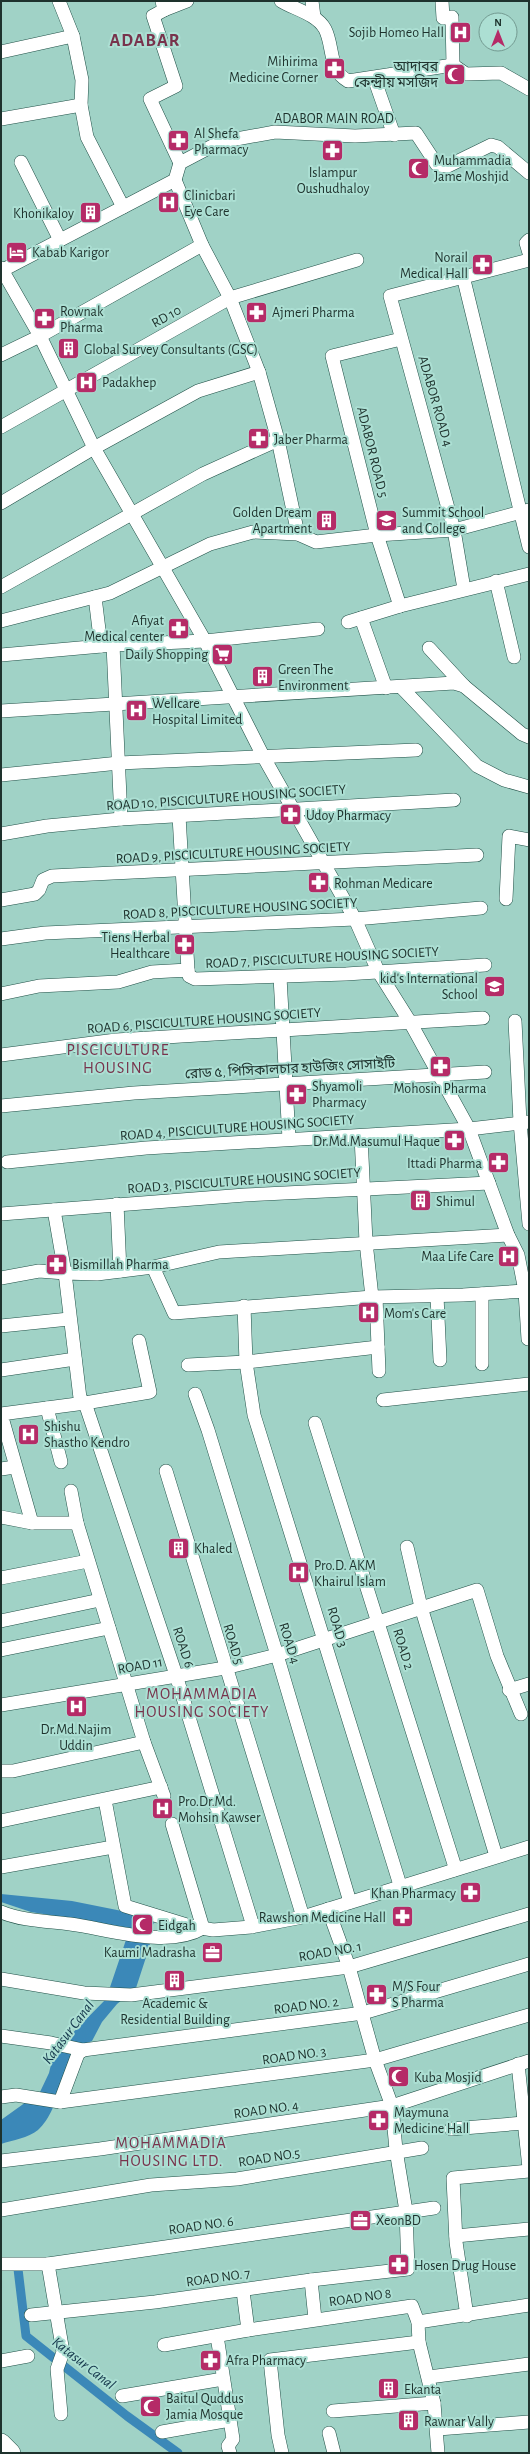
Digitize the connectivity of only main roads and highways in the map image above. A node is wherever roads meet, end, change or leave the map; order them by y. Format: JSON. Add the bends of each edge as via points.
{"nodes":[{"id":1,"x":1,"y":2443,"type":"edge"},
{"id":2,"x":11,"y":2453,"type":"edge"}],
"edges":[{"from":1,"to":2,"type":"highway"}]}
